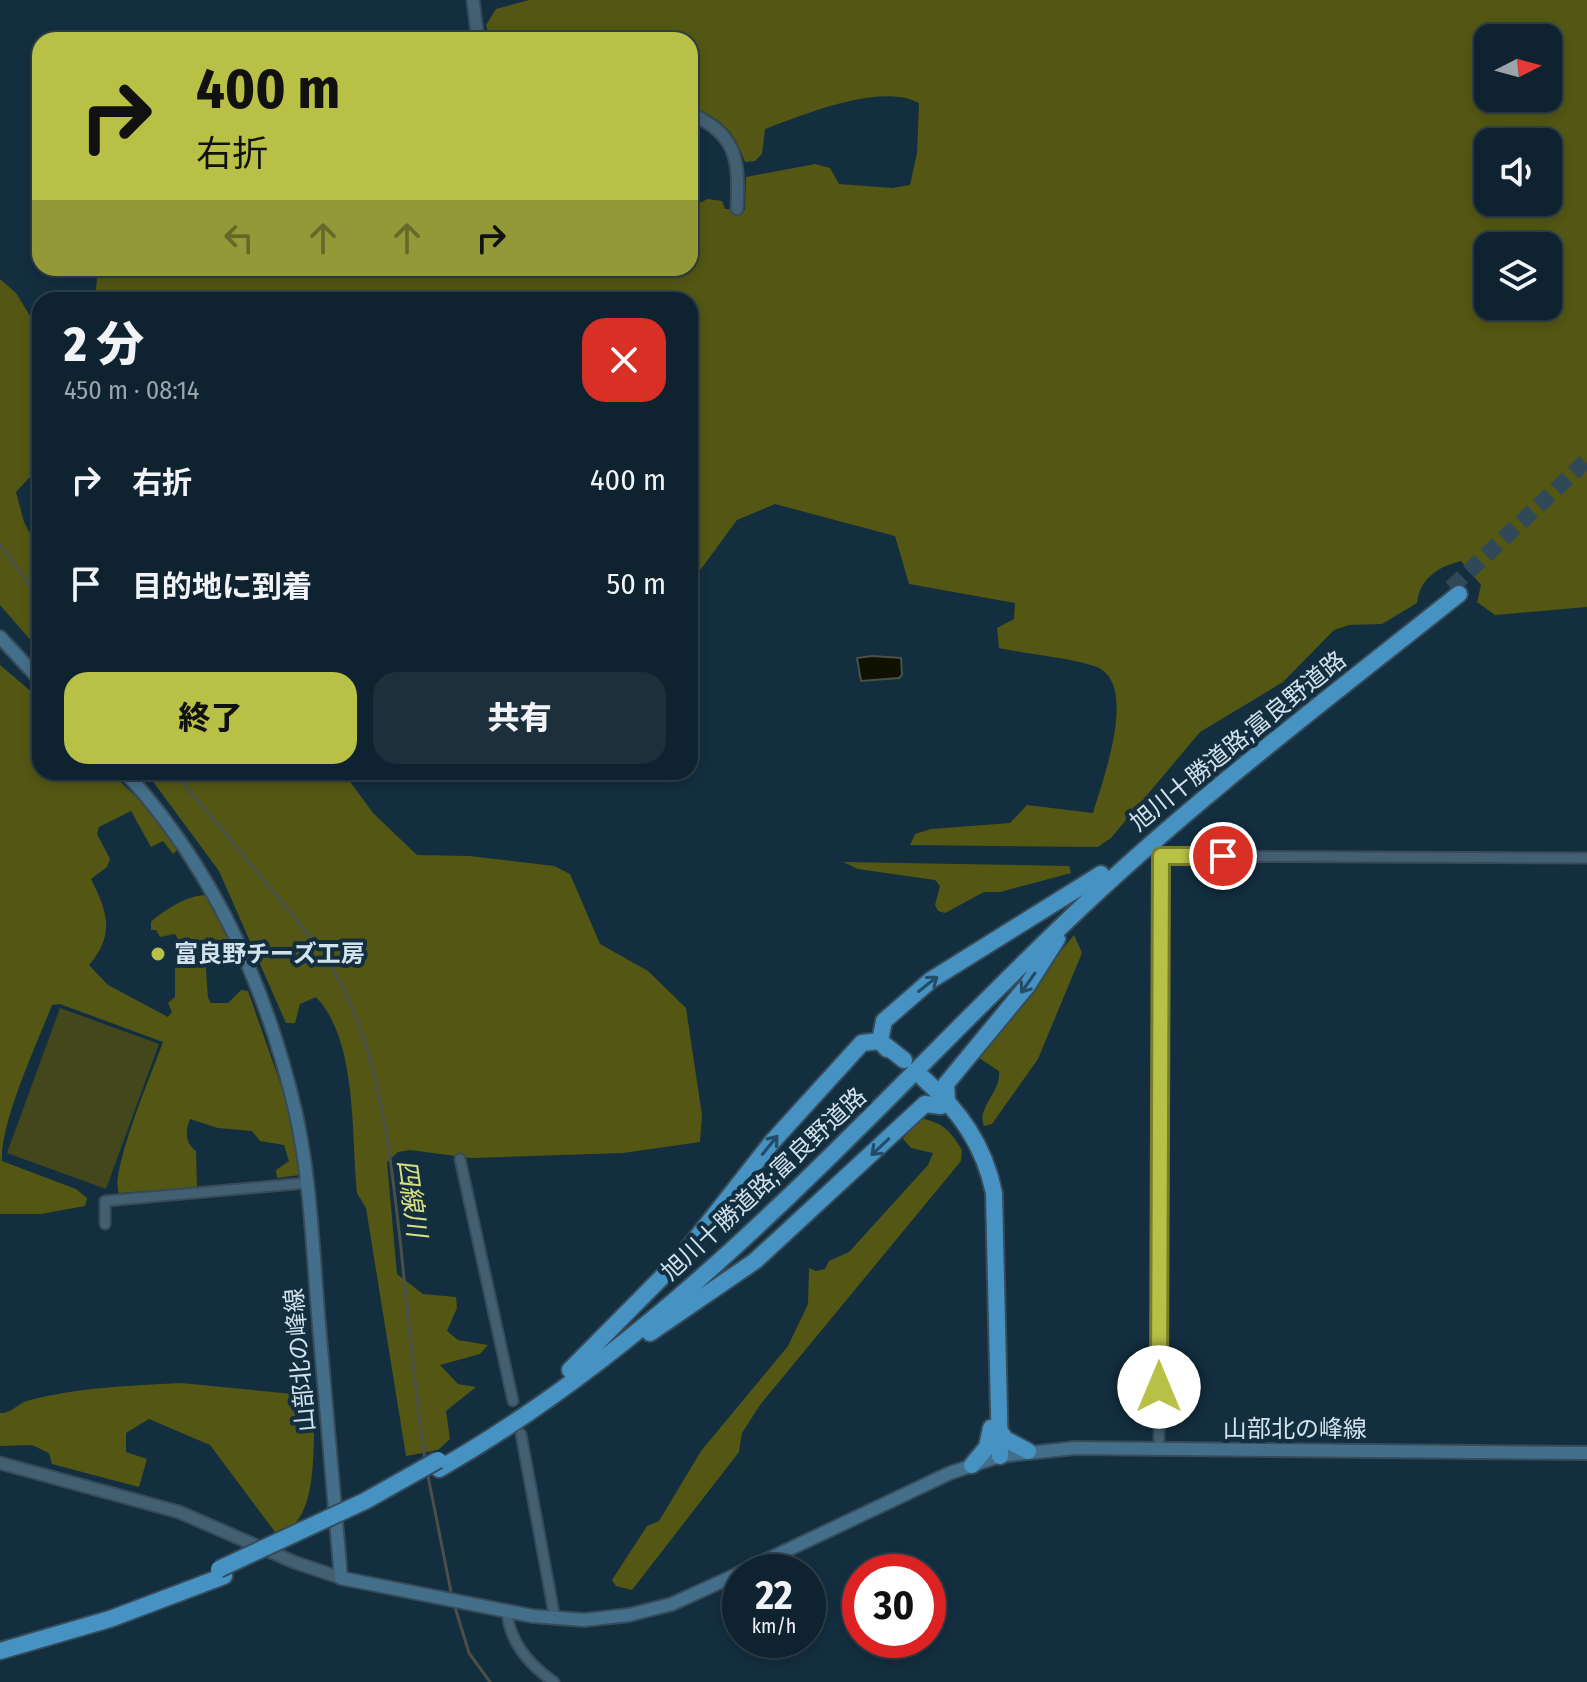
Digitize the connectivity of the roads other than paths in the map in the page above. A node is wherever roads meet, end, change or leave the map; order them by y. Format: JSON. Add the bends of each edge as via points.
{"nodes":[{"id":1,"x":473,"y":0,"type":"edge"},
{"id":2,"x":477,"y":32,"type":"edge"},
{"id":3,"x":698,"y":118,"type":"edge"},
{"id":4,"x":737,"y":209,"type":"dead end"},
{"id":5,"x":0,"y":637,"type":"edge"},
{"id":6,"x":32,"y":671,"type":"edge"},
{"id":7,"x":132,"y":780,"type":"edge"},
{"id":8,"x":1587,"y":858,"type":"edge"},
{"id":9,"x":1101,"y":874,"type":"junction"},
{"id":10,"x":1071,"y":917,"type":"junction"},
{"id":11,"x":880,"y":1041,"type":"junction"},
{"id":12,"x":902,"y":1063,"type":"dead end"},
{"id":13,"x":920,"y":1080,"type":"dead end"},
{"id":14,"x":944,"y":1103,"type":"junction"},
{"id":15,"x":460,"y":1159,"type":"dead end"},
{"id":16,"x":306,"y":1183,"type":"junction"},
{"id":17,"x":105,"y":1224,"type":"dead end"},
{"id":18,"x":573,"y":1375,"type":"junction"},
{"id":19,"x":513,"y":1401,"type":"dead end"},
{"id":20,"x":994,"y":1428,"type":"junction"},
{"id":21,"x":521,"y":1434,"type":"dead end"},
{"id":22,"x":1159,"y":1449,"type":"junction"},
{"id":23,"x":1028,"y":1451,"type":"junction"},
{"id":24,"x":1587,"y":1453,"type":"edge"},
{"id":25,"x":996,"y":1457,"type":"junction"},
{"id":26,"x":0,"y":1463,"type":"edge"},
{"id":27,"x":972,"y":1465,"type":"junction"},
{"id":28,"x":780,"y":1554,"type":"edge"},
{"id":29,"x":221,"y":1573,"type":"junction"},
{"id":30,"x":341,"y":1578,"type":"junction"},
{"id":31,"x":722,"y":1580,"type":"edge"},
{"id":32,"x":507,"y":1612,"type":"junction"},
{"id":33,"x":555,"y":1619,"type":"junction"},
{"id":34,"x":0,"y":1642,"type":"edge"},
{"id":35,"x":0,"y":1651,"type":"edge"},
{"id":36,"x":554,"y":1682,"type":"edge"}],
"edges":[{"from":1,"to":2,"type":"street"},
{"from":3,"to":4,"type":"street","via":[[730,143],[738,169]]},
{"from":5,"to":6,"type":"main road"},
{"from":7,"to":16,"type":"main road","name":"山部北の峰線","via":[[179,836],[229,921],[285,1074]]},
{"from":8,"to":22,"type":"street","via":[[1161,856]]},
{"from":9,"to":10,"type":"highway","name":"旭川十勝道路;富良野道路","via":[[1237,758],[1455,591],[1173,823]]},
{"from":11,"to":9,"type":"highway","one_way":true,"via":[[884,1021],[931,980]]},
{"from":9,"to":18,"type":"highway","name":"旭川十勝道路;富良野道路","via":[[762,1211]]},
{"from":10,"to":14,"type":"highway","one_way":true,"via":[[1027,986],[946,1084]]},
{"from":10,"to":18,"type":"highway","name":"旭川十勝道路;富良野道路","via":[[768,1220],[652,1321]]},
{"from":11,"to":12,"type":"highway"},
{"from":18,"to":11,"type":"highway","one_way":true,"via":[[680,1259],[848,1056],[862,1043]]},
{"from":13,"to":14,"type":"highway"},
{"from":14,"to":18,"type":"highway","one_way":true,"via":[[925,1104],[755,1261]]},
{"from":14,"to":20,"type":"highway","via":[[984,1156],[994,1193]]},
{"from":15,"to":19,"type":"street"},
{"from":16,"to":17,"type":"street","via":[[105,1201]]},
{"from":16,"to":30,"type":"main road","name":"山部北の峰線"},
{"from":18,"to":29,"type":"highway","name":"旭川十勝道路;富良野道路","via":[[438,1464],[310,1538]]},
{"from":20,"to":23,"type":"highway"},
{"from":20,"to":25,"type":"highway"},
{"from":20,"to":27,"type":"highway"},
{"from":21,"to":33,"type":"street"},
{"from":22,"to":23,"type":"main road","name":"山部北の峰線"},
{"from":22,"to":24,"type":"main road","name":"山部北の峰線"},
{"from":23,"to":25,"type":"main road","name":"山部北の峰線"},
{"from":25,"to":27,"type":"main road","name":"山部北の峰線"},
{"from":26,"to":30,"type":"street","via":[[179,1512]]},
{"from":27,"to":28,"type":"main road","name":"山部北の峰線"},
{"from":29,"to":34,"type":"highway","name":"旭川十勝道路;富良野道路"},
{"from":29,"to":35,"type":"highway","name":"旭川十勝道路;富良野道路","via":[[110,1619]]},
{"from":30,"to":32,"type":"main road","name":"山部北の峰線"},
{"from":31,"to":33,"type":"main road","name":"山部北の峰線","via":[[648,1611]]},
{"from":32,"to":33,"type":"main road","name":"山部北の峰線"},
{"from":32,"to":36,"type":"street","via":[[516,1644]]}]}
